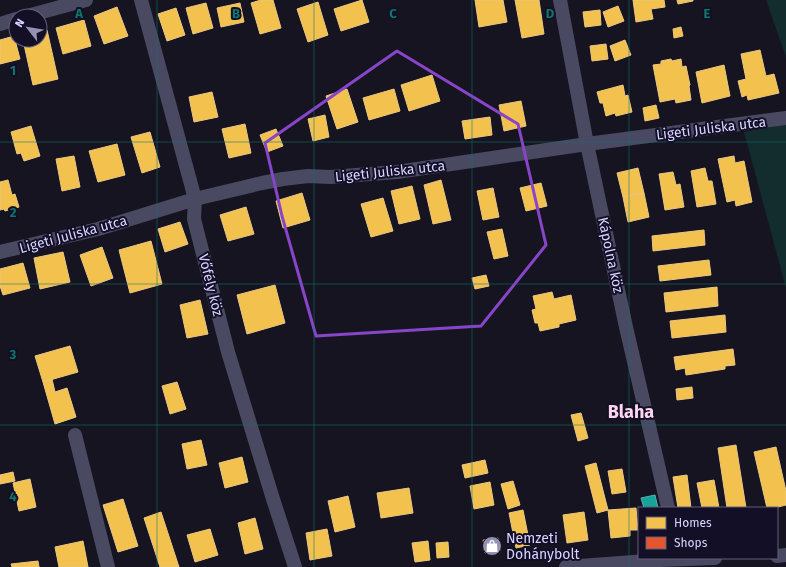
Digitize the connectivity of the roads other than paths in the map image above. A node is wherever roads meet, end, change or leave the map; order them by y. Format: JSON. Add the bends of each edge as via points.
{"nodes":[{"id":1,"x":86,"y":0,"type":"edge"},
{"id":2,"x":141,"y":0,"type":"edge"},
{"id":3,"x":560,"y":0,"type":"edge"},
{"id":4,"x":48,"y":10,"type":"edge"},
{"id":5,"x":786,"y":118,"type":"edge"},
{"id":6,"x":587,"y":144,"type":"junction"},
{"id":7,"x":195,"y":199,"type":"junction"},
{"id":8,"x":0,"y":252,"type":"edge"},
{"id":9,"x":75,"y":435,"type":"dead end"},
{"id":10,"x":668,"y":507,"type":"edge"},
{"id":11,"x":679,"y":559,"type":"edge"},
{"id":12,"x":604,"y":566,"type":"edge"},
{"id":13,"x":108,"y":567,"type":"edge"},
{"id":14,"x":296,"y":567,"type":"edge"},
{"id":15,"x":566,"y":567,"type":"edge"}],
"edges":[{"from":1,"to":4,"type":"street"},
{"from":2,"to":7,"type":"street","name":"Vőfély köz"},
{"from":3,"to":6,"type":"street","name":"Kápolna köz"},
{"from":5,"to":6,"type":"street","name":"Ligeti Juliska utca"},
{"from":6,"to":7,"type":"street","name":"Ligeti Juliska utca","via":[[397,172],[283,179]]},
{"from":6,"to":10,"type":"street","name":"Kápolna köz"},
{"from":7,"to":8,"type":"street","name":"Ligeti Juliska utca","via":[[98,229]]},
{"from":7,"to":14,"type":"street","name":"Vőfély köz","via":[[194,219],[228,352]]},
{"from":9,"to":13,"type":"street"},
{"from":11,"to":12,"type":"street"},
{"from":12,"to":15,"type":"street"}]}
